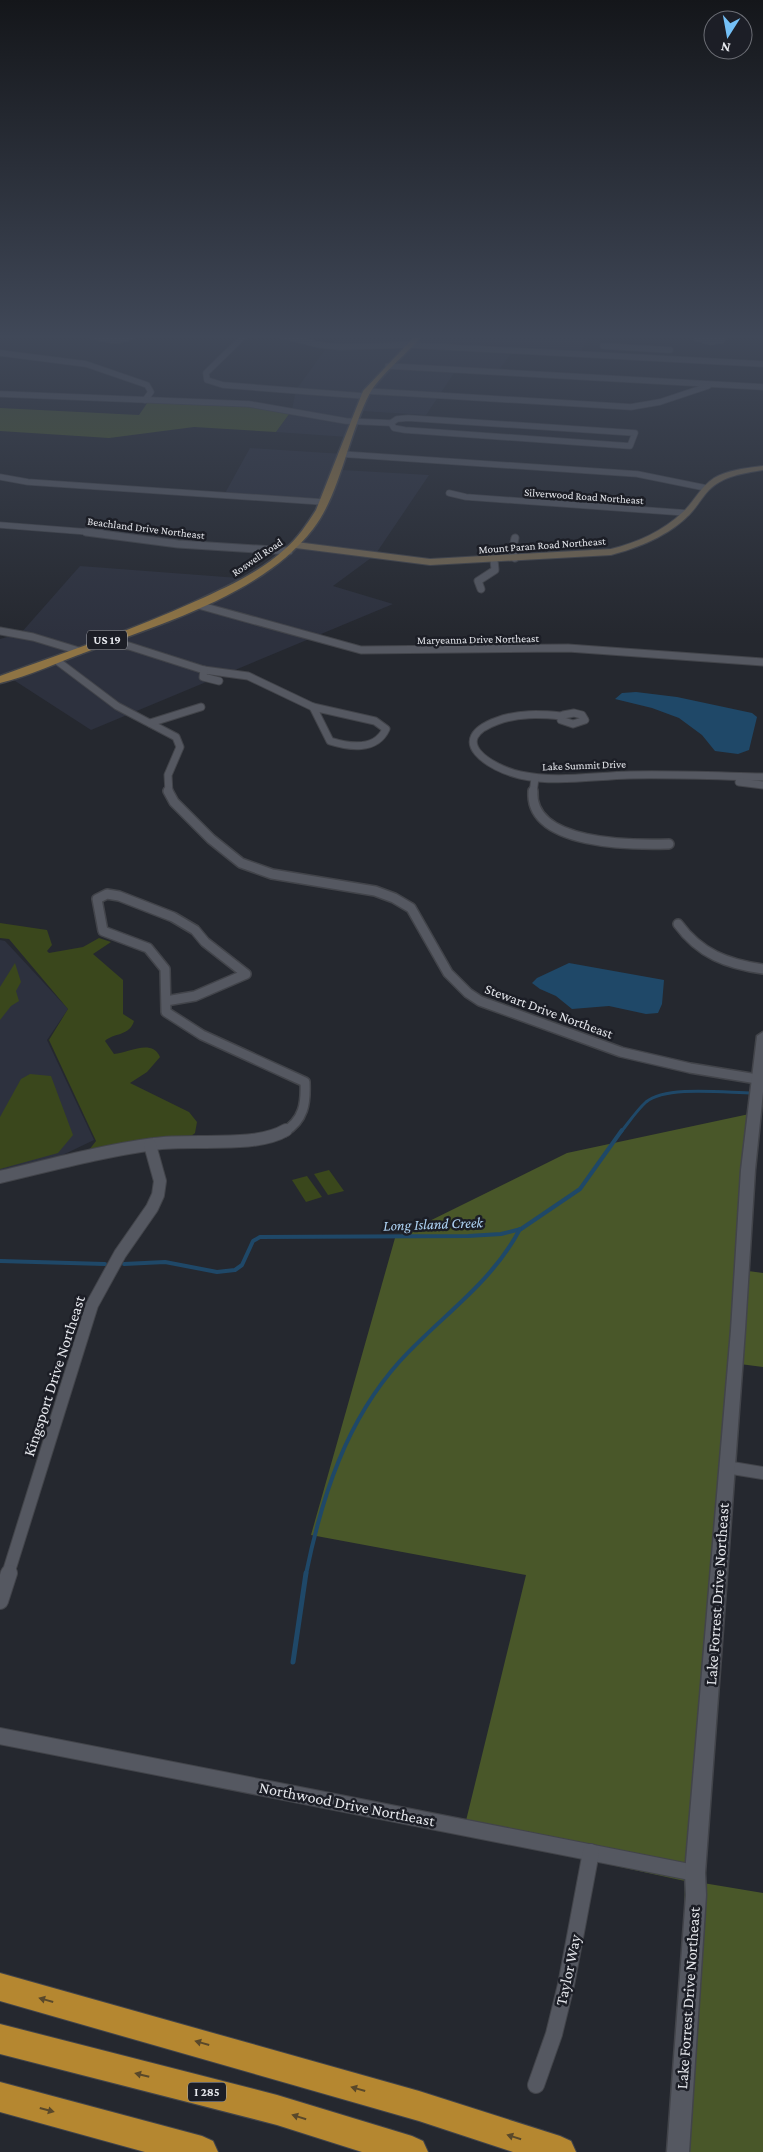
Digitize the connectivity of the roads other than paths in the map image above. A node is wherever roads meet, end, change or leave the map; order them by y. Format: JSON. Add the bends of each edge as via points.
{"nodes":[{"id":1,"x":349,"y":434,"type":"edge"},
{"id":2,"x":466,"y":434,"type":"edge"},
{"id":3,"x":635,"y":434,"type":"edge"},
{"id":4,"x":342,"y":454,"type":"junction"},
{"id":5,"x":763,"y":468,"type":"edge"},
{"id":6,"x":0,"y":476,"type":"edge"},
{"id":7,"x":706,"y":488,"type":"junction"},
{"id":8,"x":449,"y":493,"type":"dead end"},
{"id":9,"x":323,"y":502,"type":"junction"},
{"id":10,"x":687,"y":513,"type":"junction"},
{"id":11,"x":0,"y":525,"type":"edge"},
{"id":12,"x":515,"y":538,"type":"dead end"},
{"id":13,"x":293,"y":548,"type":"junction"},
{"id":14,"x":515,"y":558,"type":"junction"},
{"id":15,"x":494,"y":560,"type":"junction"},
{"id":16,"x":481,"y":589,"type":"dead end"},
{"id":17,"x":198,"y":605,"type":"junction"},
{"id":18,"x":0,"y":631,"type":"edge"},
{"id":19,"x":116,"y":637,"type":"junction"},
{"id":20,"x":100,"y":643,"type":"junction"},
{"id":21,"x":129,"y":646,"type":"junction"},
{"id":22,"x":79,"y":651,"type":"junction"},
{"id":23,"x":56,"y":660,"type":"junction"},
{"id":24,"x":763,"y":662,"type":"edge"},
{"id":25,"x":204,"y":670,"type":"junction"},
{"id":26,"x":226,"y":673,"type":"junction"},
{"id":27,"x":0,"y":680,"type":"edge"},
{"id":28,"x":201,"y":707,"type":"dead end"},
{"id":29,"x":314,"y":707,"type":"junction"},
{"id":30,"x":561,"y":716,"type":"dead end"},
{"id":31,"x":150,"y":723,"type":"junction"},
{"id":32,"x":763,"y":777,"type":"edge"},
{"id":33,"x":535,"y":778,"type":"junction"},
{"id":34,"x":736,"y":779,"type":"junction"},
{"id":35,"x":763,"y":785,"type":"edge"},
{"id":36,"x":669,"y":844,"type":"dead end"},
{"id":37,"x":678,"y":924,"type":"dead end"},
{"id":38,"x":763,"y":969,"type":"edge"},
{"id":39,"x":166,"y":1001,"type":"junction"},
{"id":40,"x":763,"y":1036,"type":"edge"},
{"id":41,"x":757,"y":1095,"type":"edge"},
{"id":42,"x":150,"y":1145,"type":"junction"},
{"id":43,"x":0,"y":1177,"type":"edge"},
{"id":44,"x":726,"y":1468,"type":"junction"},
{"id":45,"x":763,"y":1473,"type":"edge"},
{"id":46,"x":0,"y":1601,"type":"edge"},
{"id":47,"x":0,"y":1736,"type":"edge"},
{"id":48,"x":591,"y":1852,"type":"junction"},
{"id":49,"x":695,"y":1873,"type":"junction"},
{"id":50,"x":0,"y":1986,"type":"edge"},
{"id":51,"x":0,"y":2039,"type":"edge"},
{"id":52,"x":536,"y":2084,"type":"dead end"},
{"id":53,"x":0,"y":2097,"type":"edge"},
{"id":54,"x":202,"y":2152,"type":"edge"},
{"id":55,"x":412,"y":2152,"type":"edge"},
{"id":56,"x":560,"y":2152,"type":"edge"},
{"id":57,"x":678,"y":2152,"type":"edge"}],
"edges":[{"from":1,"to":4,"type":"main road","name":"Roswell Road","number":"US 19"},
{"from":2,"to":3,"type":"street","via":[[630,446]]},
{"from":4,"to":7,"type":"street","via":[[637,474]]},
{"from":4,"to":9,"type":"main road","name":"Roswell Road","number":"US 19"},
{"from":5,"to":7,"type":"main road","name":"Mount Paran Road Northeast","via":[[727,475]]},
{"from":6,"to":9,"type":"street","via":[[28,482]]},
{"from":7,"to":10,"type":"main road","name":"Mount Paran Road Northeast"},
{"from":8,"to":10,"type":"street","name":"Silverwood Road Northeast","via":[[466,497]]},
{"from":9,"to":13,"type":"main road","name":"Roswell Road","number":"US 19","via":[[312,525]]},
{"from":10,"to":14,"type":"main road","name":"Mount Paran Road Northeast","via":[[671,526],[620,550]]},
{"from":11,"to":13,"type":"street","name":"Beachland Drive Northeast","via":[[102,533],[178,544]]},
{"from":12,"to":14,"type":"street","via":[[512,552]]},
{"from":13,"to":15,"type":"main road","name":"Mount Paran Road Northeast","via":[[409,560]]},
{"from":13,"to":17,"type":"main road","name":"Roswell Road","number":"US 19","via":[[252,578]]},
{"from":14,"to":15,"type":"main road","name":"Mount Paran Road Northeast"},
{"from":15,"to":16,"type":"street","via":[[495,570],[478,581]]},
{"from":17,"to":19,"type":"main road","name":"Roswell Road","number":"US 19"},
{"from":17,"to":24,"type":"street","name":"Maryeanna Drive Northeast","via":[[361,650],[568,648]]},
{"from":18,"to":22,"type":"street"},
{"from":19,"to":20,"type":"main road","name":"Roswell Road","number":"US 19"},
{"from":19,"to":21,"type":"street"},
{"from":20,"to":21,"type":"street"},
{"from":20,"to":22,"type":"main road","name":"Roswell Road","number":"US 19"},
{"from":21,"to":25,"type":"street"},
{"from":22,"to":23,"type":"main road","name":"Roswell Road","number":"US 19"},
{"from":23,"to":27,"type":"main road","name":"Roswell Road","number":"US 19"},
{"from":23,"to":31,"type":"street","name":"Stewart Drive Northeast","via":[[117,706]]},
{"from":25,"to":26,"type":"street"},
{"from":25,"to":26,"type":"street","via":[[203,677],[217,685]]},
{"from":26,"to":29,"type":"street","via":[[248,676]]},
{"from":28,"to":31,"type":"street"},
{"from":29,"to":29,"type":"street","via":[[330,741],[348,746],[375,744],[385,735],[386,729],[375,721]]},
{"from":30,"to":33,"type":"street","name":"Lake Summit Drive","via":[[523,715],[487,725],[476,734],[472,744],[481,758],[502,770]]},
{"from":31,"to":41,"type":"street","name":"Stewart Drive Northeast","via":[[179,742],[177,755],[166,778],[170,797],[225,852],[241,863],[275,875],[374,890],[401,900],[411,908],[454,982],[465,992],[621,1052],[690,1068]]},
{"from":32,"to":34,"type":"street","name":"Lake Summit Drive"},
{"from":33,"to":34,"type":"street","name":"Lake Summit Drive","via":[[678,774],[719,777],[727,781]]},
{"from":33,"to":36,"type":"street","via":[[533,802],[537,810],[560,829],[582,838],[614,844]]},
{"from":34,"to":35,"type":"street","name":"Lake Summit Drive"},
{"from":37,"to":38,"type":"street","via":[[689,941],[707,954]]},
{"from":39,"to":39,"type":"street","via":[[164,969],[148,948],[103,931],[97,899],[107,894],[119,896],[173,918],[195,930],[205,942],[246,974],[195,996]]},
{"from":39,"to":42,"type":"street","via":[[166,1012],[202,1035],[305,1082],[306,1106],[300,1119],[282,1132],[248,1140],[194,1140]]},
{"from":40,"to":41,"type":"street","name":"Lake Forrest Drive Northeast"},
{"from":41,"to":44,"type":"street","name":"Lake Forrest Drive Northeast"},
{"from":42,"to":43,"type":"street","via":[[127,1147]]},
{"from":42,"to":46,"type":"street","name":"Kingsport Drive Northeast","via":[[160,1181],[158,1195],[92,1305]]},
{"from":44,"to":45,"type":"street"},
{"from":44,"to":49,"type":"street","name":"Lake Forrest Drive Northeast"},
{"from":47,"to":48,"type":"street","name":"Northwood Drive Northeast"},
{"from":48,"to":49,"type":"street","name":"Northwood Drive Northeast"},
{"from":48,"to":52,"type":"street","name":"Taylor Way","via":[[566,1985],[554,2034]]},
{"from":49,"to":57,"type":"street","name":"Lake Forrest Drive Northeast"},
{"from":56,"to":50,"type":"highway","one_way":true,"via":[[419,2106]]},
{"from":55,"to":51,"type":"highway","number":"I 285","one_way":true,"via":[[277,2110]]},
{"from":53,"to":54,"type":"highway","one_way":true}]}
